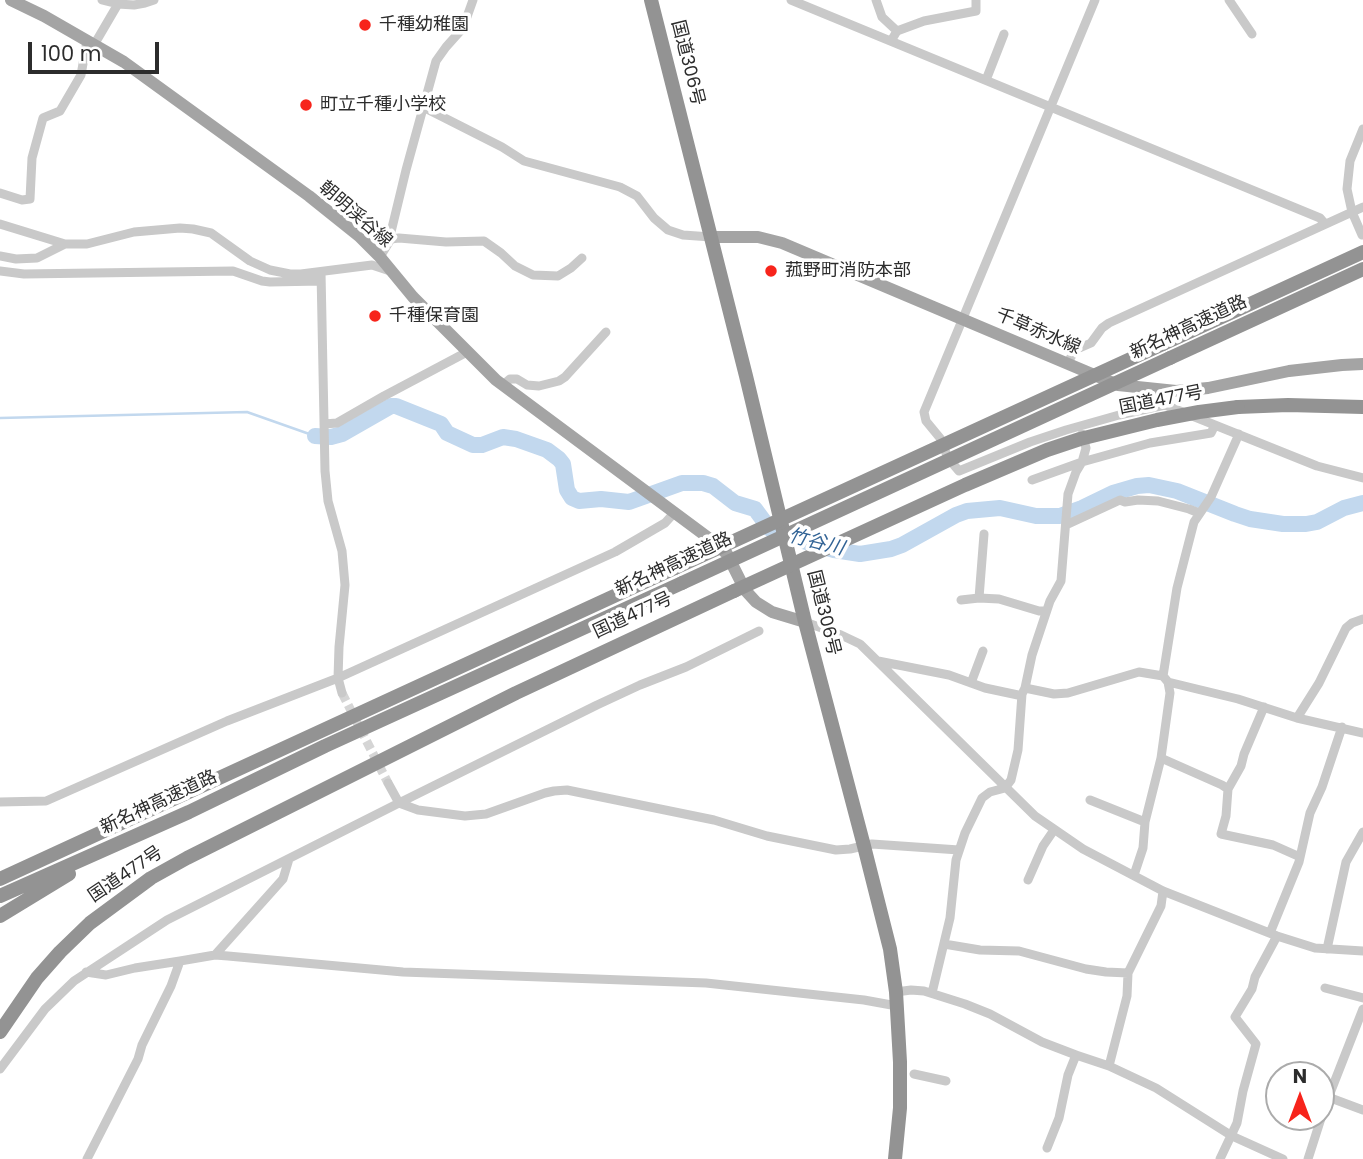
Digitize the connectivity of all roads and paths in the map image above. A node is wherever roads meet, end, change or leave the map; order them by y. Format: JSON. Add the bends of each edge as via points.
{"nodes":[{"id":1,"x":11,"y":0,"type":"edge"},
{"id":2,"x":102,"y":0,"type":"edge"},
{"id":3,"x":154,"y":0,"type":"edge"},
{"id":4,"x":473,"y":0,"type":"edge"},
{"id":5,"x":651,"y":0,"type":"edge"},
{"id":6,"x":791,"y":0,"type":"edge"},
{"id":7,"x":876,"y":0,"type":"edge"},
{"id":8,"x":976,"y":0,"type":"edge"},
{"id":9,"x":1095,"y":0,"type":"edge"},
{"id":10,"x":1229,"y":0,"type":"edge"},
{"id":11,"x":118,"y":4,"type":"junction"},
{"id":12,"x":897,"y":32,"type":"junction"},
{"id":13,"x":1004,"y":34,"type":"dead end"},
{"id":14,"x":1252,"y":34,"type":"dead end"},
{"id":15,"x":891,"y":41,"type":"junction"},
{"id":16,"x":91,"y":43,"type":"junction"},
{"id":17,"x":986,"y":80,"type":"junction"},
{"id":18,"x":1052,"y":106,"type":"junction"},
{"id":19,"x":423,"y":107,"type":"junction"},
{"id":20,"x":1363,"y":129,"type":"edge"},
{"id":21,"x":0,"y":193,"type":"edge"},
{"id":22,"x":1363,"y":207,"type":"edge"},
{"id":23,"x":1352,"y":212,"type":"junction"},
{"id":24,"x":0,"y":224,"type":"edge"},
{"id":25,"x":1325,"y":225,"type":"junction"},
{"id":26,"x":1362,"y":235,"type":"edge"},
{"id":27,"x":711,"y":237,"type":"junction"},
{"id":28,"x":391,"y":239,"type":"junction"},
{"id":29,"x":65,"y":244,"type":"junction"},
{"id":30,"x":1363,"y":252,"type":"edge"},
{"id":31,"x":0,"y":256,"type":"edge"},
{"id":32,"x":380,"y":257,"type":"junction"},
{"id":33,"x":582,"y":258,"type":"dead end"},
{"id":34,"x":1363,"y":268,"type":"edge"},
{"id":35,"x":0,"y":271,"type":"edge"},
{"id":36,"x":391,"y":272,"type":"junction"},
{"id":37,"x":321,"y":276,"type":"junction"},
{"id":38,"x":963,"y":319,"type":"junction"},
{"id":39,"x":606,"y":332,"type":"dead end"},
{"id":40,"x":467,"y":352,"type":"junction"},
{"id":41,"x":1067,"y":364,"type":"junction"},
{"id":42,"x":1363,"y":364,"type":"edge"},
{"id":43,"x":503,"y":386,"type":"junction"},
{"id":44,"x":1363,"y":407,"type":"edge"},
{"id":45,"x":324,"y":424,"type":"junction"},
{"id":46,"x":1215,"y":425,"type":"junction"},
{"id":47,"x":1078,"y":426,"type":"junction"},
{"id":48,"x":1239,"y":434,"type":"junction"},
{"id":49,"x":1082,"y":461,"type":"junction"},
{"id":50,"x":1363,"y":478,"type":"edge"},
{"id":51,"x":1032,"y":480,"type":"dead end"},
{"id":52,"x":1201,"y":511,"type":"junction"},
{"id":53,"x":675,"y":512,"type":"junction"},
{"id":54,"x":1066,"y":525,"type":"junction"},
{"id":55,"x":984,"y":534,"type":"dead end"},
{"id":56,"x":979,"y":598,"type":"junction"},
{"id":57,"x":961,"y":600,"type":"dead end"},
{"id":58,"x":1046,"y":611,"type":"junction"},
{"id":59,"x":1363,"y":619,"type":"edge"},
{"id":60,"x":805,"y":622,"type":"junction"},
{"id":61,"x":759,"y":631,"type":"dead end"},
{"id":62,"x":983,"y":651,"type":"dead end"},
{"id":63,"x":876,"y":661,"type":"junction"},
{"id":64,"x":338,"y":678,"type":"junction"},
{"id":65,"x":1166,"y":679,"type":"junction"},
{"id":66,"x":971,"y":682,"type":"junction"},
{"id":67,"x":1024,"y":691,"type":"junction"},
{"id":68,"x":342,"y":694,"type":"tunnel mouth"},
{"id":69,"x":1264,"y":707,"type":"junction"},
{"id":70,"x":1297,"y":718,"type":"junction"},
{"id":71,"x":1342,"y":727,"type":"junction"},
{"id":72,"x":1363,"y":733,"type":"edge"},
{"id":73,"x":1161,"y":758,"type":"junction"},
{"id":74,"x":388,"y":783,"type":"tunnel mouth"},
{"id":75,"x":1006,"y":788,"type":"junction"},
{"id":76,"x":1228,"y":789,"type":"junction"},
{"id":77,"x":1090,"y":800,"type":"dead end"},
{"id":78,"x":0,"y":802,"type":"edge"},
{"id":79,"x":399,"y":803,"type":"junction"},
{"id":80,"x":189,"y":812,"type":"junction"},
{"id":81,"x":1145,"y":822,"type":"junction"},
{"id":82,"x":1054,"y":830,"type":"junction"},
{"id":83,"x":1363,"y":832,"type":"edge"},
{"id":84,"x":864,"y":846,"type":"junction"},
{"id":85,"x":959,"y":850,"type":"junction"},
{"id":86,"x":1300,"y":857,"type":"junction"},
{"id":87,"x":289,"y":859,"type":"junction"},
{"id":88,"x":1134,"y":875,"type":"junction"},
{"id":89,"x":0,"y":878,"type":"edge"},
{"id":90,"x":1028,"y":880,"type":"dead end"},
{"id":91,"x":1163,"y":891,"type":"junction"},
{"id":92,"x":0,"y":896,"type":"edge"},
{"id":93,"x":0,"y":916,"type":"edge"},
{"id":94,"x":1274,"y":934,"type":"junction"},
{"id":95,"x":944,"y":944,"type":"junction"},
{"id":96,"x":1327,"y":949,"type":"junction"},
{"id":97,"x":1363,"y":951,"type":"edge"},
{"id":98,"x":215,"y":956,"type":"junction"},
{"id":99,"x":180,"y":961,"type":"junction"},
{"id":100,"x":86,"y":972,"type":"junction"},
{"id":101,"x":1128,"y":973,"type":"junction"},
{"id":102,"x":1325,"y":988,"type":"dead end"},
{"id":103,"x":932,"y":993,"type":"junction"},
{"id":104,"x":1363,"y":998,"type":"edge"},
{"id":105,"x":897,"y":999,"type":"junction"},
{"id":106,"x":1363,"y":1009,"type":"edge"},
{"id":107,"x":0,"y":1032,"type":"edge"},
{"id":108,"x":1076,"y":1055,"type":"junction"},
{"id":109,"x":1109,"y":1066,"type":"junction"},
{"id":110,"x":0,"y":1069,"type":"edge"},
{"id":111,"x":914,"y":1074,"type":"dead end"},
{"id":112,"x":1335,"y":1079,"type":"edge"},
{"id":113,"x":946,"y":1081,"type":"dead end"},
{"id":114,"x":1335,"y":1100,"type":"edge"},
{"id":115,"x":1363,"y":1110,"type":"edge"},
{"id":116,"x":1317,"y":1131,"type":"edge"},
{"id":117,"x":1232,"y":1136,"type":"junction"},
{"id":118,"x":1047,"y":1148,"type":"dead end"},
{"id":119,"x":87,"y":1159,"type":"edge"},
{"id":120,"x":895,"y":1159,"type":"edge"},
{"id":121,"x":1220,"y":1159,"type":"edge"},
{"id":122,"x":1283,"y":1159,"type":"edge"},
{"id":123,"x":1308,"y":1159,"type":"edge"}],
"edges":[{"from":1,"to":16,"type":"main road","name":"朝明渓谷線"},
{"from":2,"to":11,"type":"street"},
{"from":3,"to":11,"type":"street"},
{"from":4,"to":19,"type":"street","via":[[463,28],[436,61]]},
{"from":5,"to":27,"type":"highway","name":"国道306号"},
{"from":6,"to":15,"type":"street"},
{"from":7,"to":12,"type":"street","via":[[882,17]]},
{"from":8,"to":12,"type":"street","via":[[975,10]]},
{"from":9,"to":18,"type":"street"},
{"from":10,"to":14,"type":"street"},
{"from":11,"to":16,"type":"street"},
{"from":12,"to":15,"type":"street"},
{"from":13,"to":17,"type":"street"},
{"from":15,"to":17,"type":"street"},
{"from":16,"to":21,"type":"street","via":[[81,75],[60,111],[43,118],[32,158],[30,198]]},
{"from":16,"to":32,"type":"main road","name":"朝明渓谷線","via":[[309,196]]},
{"from":17,"to":18,"type":"street"},
{"from":18,"to":25,"type":"street","via":[[1320,218]]},
{"from":18,"to":38,"type":"street"},
{"from":19,"to":27,"type":"street","via":[[524,160],[621,187],[668,230]]},
{"from":19,"to":28,"type":"street"},
{"from":20,"to":23,"type":"street","via":[[1350,160],[1347,189]]},
{"from":22,"to":23,"type":"street"},
{"from":23,"to":25,"type":"street"},
{"from":23,"to":26,"type":"street"},
{"from":24,"to":29,"type":"street"},
{"from":25,"to":41,"type":"street","via":[[1110,323],[1091,343],[1075,350]]},
{"from":27,"to":38,"type":"main road","name":"千草赤水線","via":[[758,237],[782,243]]},
{"from":27,"to":60,"type":"highway","name":"国道306号","bridge":true},
{"from":28,"to":32,"type":"street"},
{"from":28,"to":33,"type":"street","via":[[484,241],[533,275],[558,276]]},
{"from":29,"to":31,"type":"street","via":[[37,258]]},
{"from":29,"to":37,"type":"street","via":[[87,244],[134,232],[193,229],[211,233],[270,270]]},
{"from":30,"to":89,"type":"highway","name":"新名神高速道路","bridge":true},
{"from":32,"to":36,"type":"main road","name":"朝明渓谷線"},
{"from":34,"to":80,"type":"highway","name":"新名神高速道路","bridge":true},
{"from":35,"to":37,"type":"street","via":[[233,271],[270,282]]},
{"from":36,"to":37,"type":"street","via":[[372,265],[352,266]]},
{"from":36,"to":40,"type":"main road","name":"朝明渓谷線"},
{"from":37,"to":45,"type":"street"},
{"from":38,"to":41,"type":"main road","name":"千草赤水線"},
{"from":38,"to":47,"type":"street","via":[[924,417],[959,471]]},
{"from":39,"to":43,"type":"street","via":[[559,381],[539,386],[510,379]]},
{"from":40,"to":43,"type":"main road","name":"朝明渓谷線"},
{"from":40,"to":45,"type":"street","via":[[337,423]]},
{"from":41,"to":42,"type":"main road","name":"千草赤水線","via":[[1118,385],[1176,391],[1289,371]]},
{"from":43,"to":53,"type":"main road","name":"朝明渓谷線"},
{"from":44,"to":107,"type":"highway","name":"国道477号","bridge":true,"via":[[1238,407],[1146,422],[1080,439],[965,485],[734,590],[516,693],[151,878],[60,951]]},
{"from":45,"to":64,"type":"street","via":[[328,501],[342,551],[345,585]]},
{"from":46,"to":47,"type":"street","via":[[1165,405]]},
{"from":46,"to":48,"type":"street"},
{"from":46,"to":49,"type":"street","via":[[1211,433]]},
{"from":47,"to":49,"type":"street","via":[[1086,447]]},
{"from":48,"to":50,"type":"street","via":[[1317,466]]},
{"from":48,"to":52,"type":"street"},
{"from":49,"to":51,"type":"street"},
{"from":49,"to":54,"type":"street","via":[[1069,490]]},
{"from":52,"to":54,"type":"street","via":[[1158,501],[1119,500]]},
{"from":52,"to":65,"type":"street","via":[[1180,575]]},
{"from":53,"to":60,"type":"main road","name":"朝明渓谷線","via":[[727,554],[756,602]]},
{"from":53,"to":64,"type":"street","via":[[665,523],[615,551]]},
{"from":54,"to":58,"type":"street","via":[[1061,581]]},
{"from":55,"to":56,"type":"street"},
{"from":56,"to":57,"type":"street"},
{"from":56,"to":58,"type":"street"},
{"from":58,"to":67,"type":"street"},
{"from":59,"to":70,"type":"street","via":[[1346,628]]},
{"from":60,"to":63,"type":"street","via":[[860,644]]},
{"from":60,"to":84,"type":"highway","name":"国道306号"},
{"from":61,"to":79,"type":"street"},
{"from":62,"to":66,"type":"street"},
{"from":63,"to":66,"type":"street"},
{"from":63,"to":75,"type":"street"},
{"from":64,"to":68,"type":"street"},
{"from":64,"to":78,"type":"street","via":[[226,721],[46,801]]},
{"from":65,"to":67,"type":"street","via":[[1139,672],[1061,694]]},
{"from":65,"to":69,"type":"street"},
{"from":65,"to":73,"type":"street","via":[[1170,693]]},
{"from":66,"to":67,"type":"street","via":[[1018,695]]},
{"from":67,"to":75,"type":"street","via":[[1018,750]]},
{"from":69,"to":70,"type":"street"},
{"from":69,"to":76,"type":"street"},
{"from":70,"to":71,"type":"street"},
{"from":71,"to":72,"type":"street"},
{"from":71,"to":86,"type":"street","via":[[1310,813]]},
{"from":73,"to":76,"type":"street"},
{"from":73,"to":81,"type":"street"},
{"from":74,"to":79,"type":"street"},
{"from":75,"to":82,"type":"street"},
{"from":75,"to":85,"type":"street","via":[[982,798]]},
{"from":76,"to":86,"type":"street","via":[[1221,834],[1259,841]]},
{"from":77,"to":81,"type":"street"},
{"from":79,"to":84,"type":"street","via":[[418,810],[472,816],[567,790],[831,849]]},
{"from":79,"to":87,"type":"street"},
{"from":80,"to":92,"type":"highway","name":"新名神高速道路"},
{"from":80,"to":93,"type":"highway","via":[[69,873]]},
{"from":81,"to":88,"type":"street"},
{"from":82,"to":88,"type":"street"},
{"from":82,"to":90,"type":"street"},
{"from":83,"to":96,"type":"street","via":[[1346,862]]},
{"from":84,"to":85,"type":"street"},
{"from":84,"to":105,"type":"highway","name":"国道306号"},
{"from":85,"to":95,"type":"street"},
{"from":86,"to":94,"type":"street"},
{"from":87,"to":98,"type":"street","via":[[283,878]]},
{"from":87,"to":100,"type":"street","via":[[179,914]]},
{"from":88,"to":91,"type":"street"},
{"from":91,"to":94,"type":"street"},
{"from":91,"to":101,"type":"street","via":[[1161,906]]},
{"from":94,"to":96,"type":"street"},
{"from":94,"to":117,"type":"street","via":[[1235,1017],[1256,1044]]},
{"from":95,"to":101,"type":"street","via":[[1019,951],[1086,969]]},
{"from":95,"to":103,"type":"street"},
{"from":96,"to":97,"type":"street"},
{"from":98,"to":99,"type":"street"},
{"from":98,"to":105,"type":"street","via":[[402,972],[706,983],[863,1000]]},
{"from":99,"to":100,"type":"street","via":[[106,975]]},
{"from":99,"to":119,"type":"street","via":[[138,1059]]},
{"from":100,"to":110,"type":"street","via":[[45,1009]]},
{"from":101,"to":109,"type":"street","via":[[1127,996]]},
{"from":102,"to":104,"type":"street"},
{"from":103,"to":105,"type":"street","via":[[918,990]]},
{"from":103,"to":108,"type":"street","via":[[990,1014],[1032,1038]]},
{"from":105,"to":120,"type":"highway","name":"国道306号","via":[[900,1077]]},
{"from":106,"to":112,"type":"street"},
{"from":108,"to":109,"type":"street"},
{"from":108,"to":118,"type":"street"},
{"from":109,"to":117,"type":"street","via":[[1156,1087]]},
{"from":111,"to":113,"type":"street"},
{"from":114,"to":115,"type":"street"},
{"from":116,"to":123,"type":"street"},
{"from":117,"to":121,"type":"street"},
{"from":117,"to":122,"type":"street"}]}
